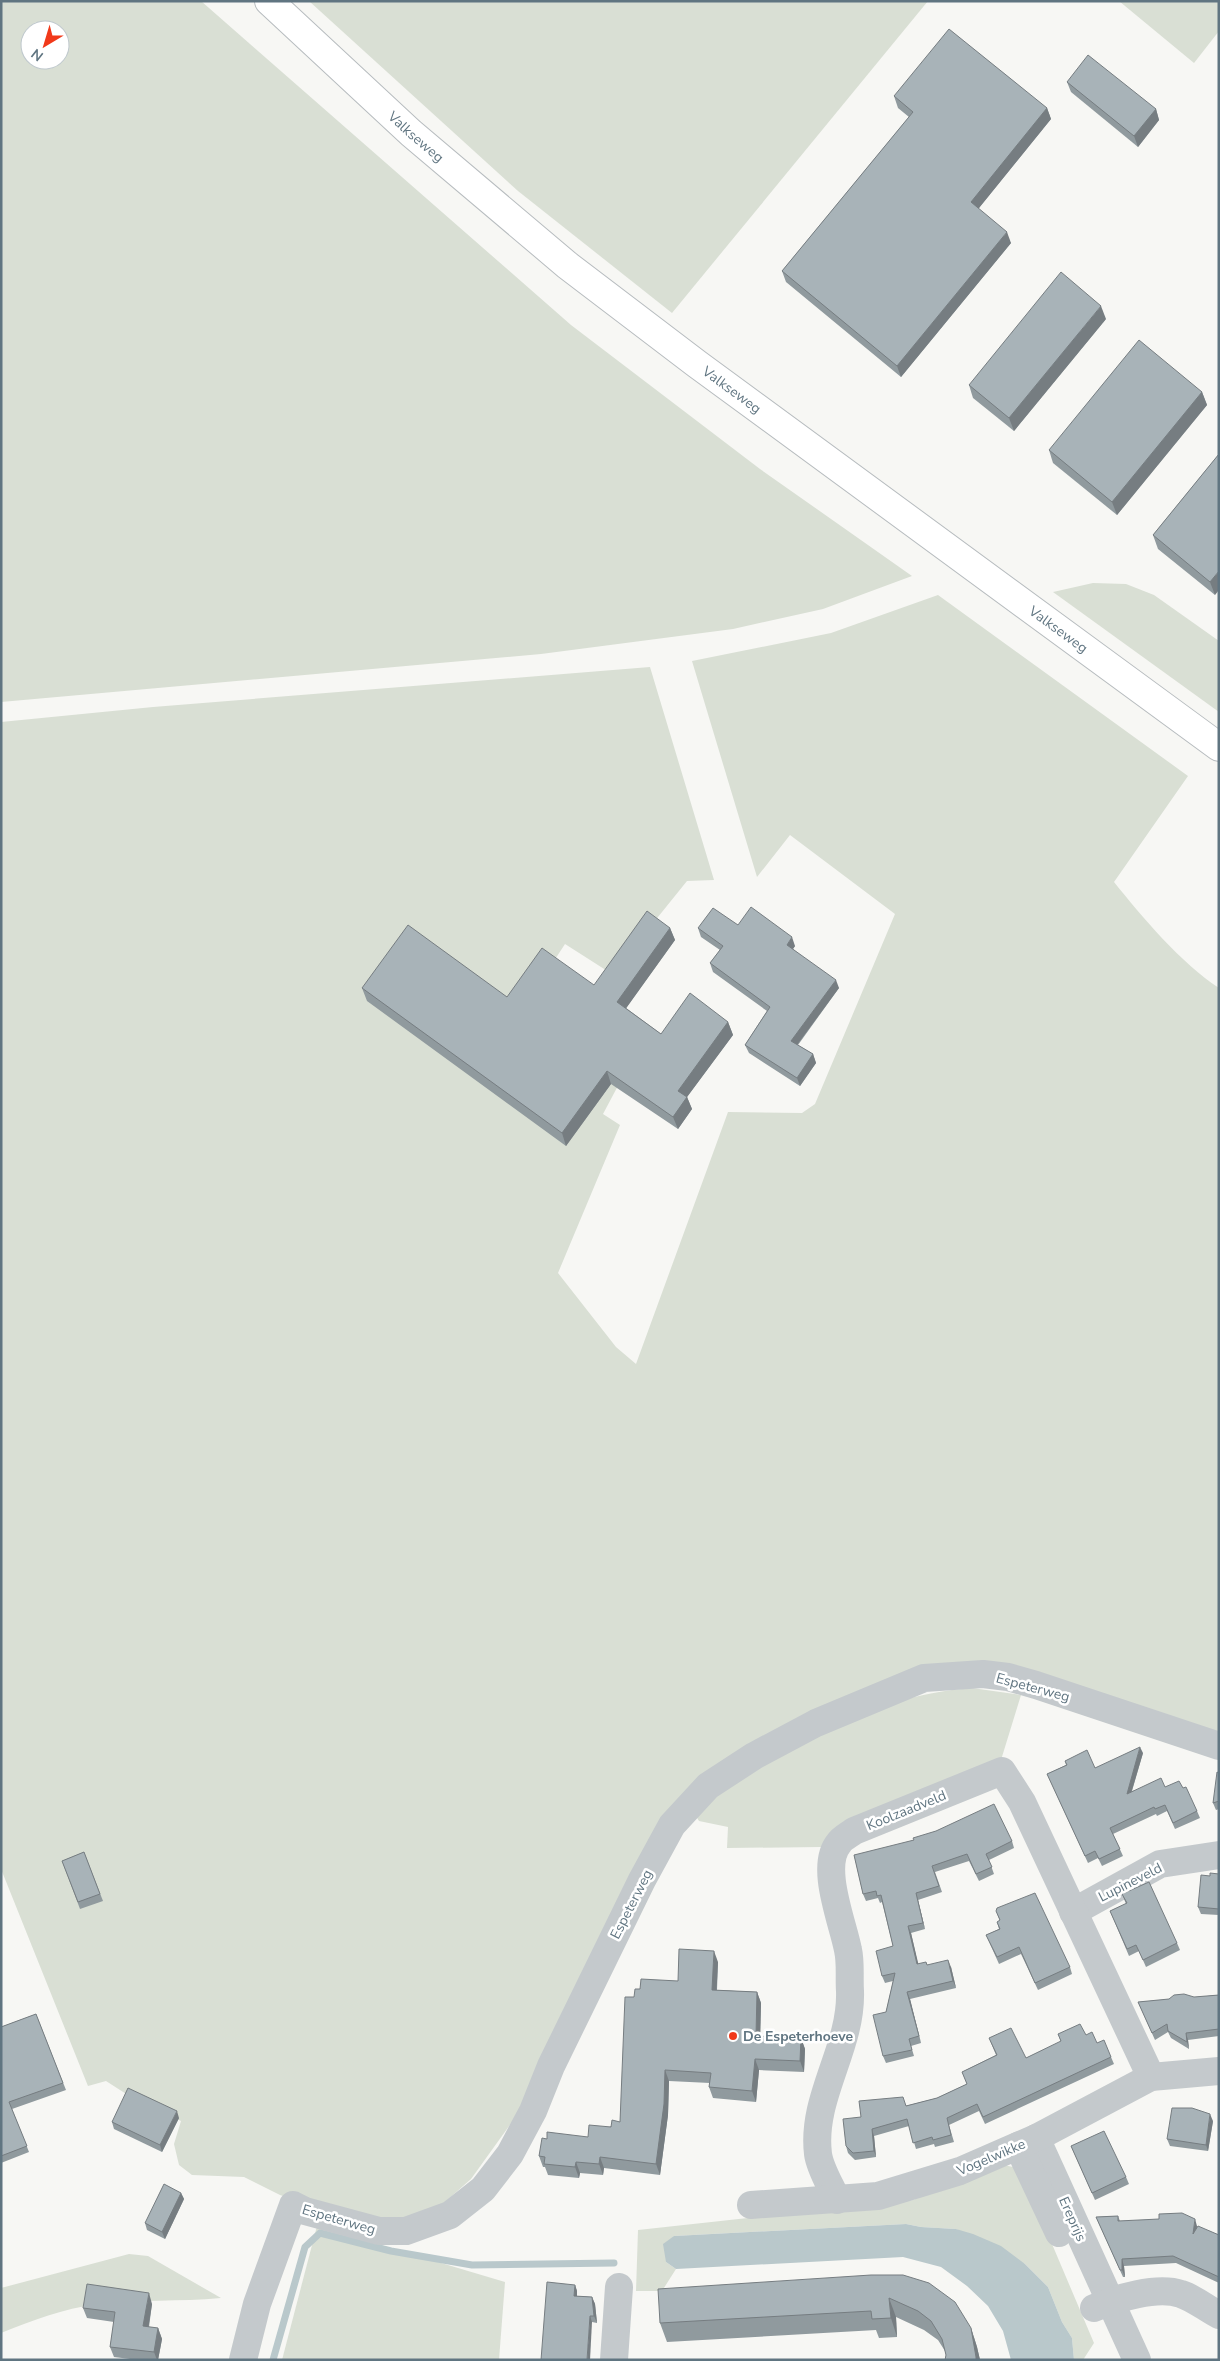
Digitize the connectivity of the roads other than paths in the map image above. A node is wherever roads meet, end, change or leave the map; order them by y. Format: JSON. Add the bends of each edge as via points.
{"nodes":[{"id":1,"x":269,"y":1,"type":"edge"},
{"id":2,"x":1219,"y":747,"type":"edge"},
{"id":3,"x":1219,"y":1746,"type":"edge"},
{"id":4,"x":1219,"y":1855,"type":"edge"},
{"id":5,"x":1073,"y":1912,"type":"junction"},
{"id":6,"x":1219,"y":2071,"type":"edge"},
{"id":7,"x":1151,"y":2077,"type":"junction"},
{"id":8,"x":1027,"y":2142,"type":"junction"},
{"id":9,"x":836,"y":2200,"type":"junction"},
{"id":10,"x":750,"y":2205,"type":"dead end"},
{"id":11,"x":620,"y":2287,"type":"dead end"},
{"id":12,"x":1102,"y":2305,"type":"junction"},
{"id":13,"x":1219,"y":2315,"type":"edge"},
{"id":14,"x":243,"y":2360,"type":"edge"},
{"id":15,"x":614,"y":2360,"type":"edge"},
{"id":16,"x":1117,"y":2360,"type":"edge"},
{"id":17,"x":1137,"y":2360,"type":"edge"}],
"edges":[{"from":1,"to":2,"type":"main road","name":"Valkseweg","via":[[410,133],[567,265]]},
{"from":3,"to":14,"type":"street","name":"Espeterweg","via":[[1036,1685],[983,1674],[924,1678],[816,1723],[754,1756],[708,1786],[672,1825],[555,2058],[533,2112],[510,2154],[483,2189],[450,2216],[406,2231],[379,2231],[293,2206],[257,2304]]},
{"from":4,"to":5,"type":"street","name":"Lupineveld","via":[[1160,1864]]},
{"from":5,"to":7,"type":"street","name":"Koolzaadveld"},
{"from":5,"to":9,"type":"street","name":"Koolzaadveld","via":[[1022,1802],[1002,1771],[854,1831],[838,1843],[831,1882],[848,1952],[850,2005],[842,2045],[827,2083],[819,2124],[818,2155]]},
{"from":6,"to":7,"type":"street","name":"Vogelwikke"},
{"from":7,"to":8,"type":"street","name":"Vogelwikke"},
{"from":8,"to":9,"type":"street","name":"Vogelwikke","via":[[960,2171],[887,2193]]},
{"from":8,"to":12,"type":"street","name":"Ereprijs"},
{"from":9,"to":10,"type":"street","name":"Vogelwikke"},
{"from":11,"to":15,"type":"street"},
{"from":12,"to":13,"type":"street","via":[[1144,2293],[1181,2294]]},
{"from":12,"to":16,"type":"street","name":"Ereprijs"},
{"from":12,"to":17,"type":"street","name":"Ereprijs"}]}
